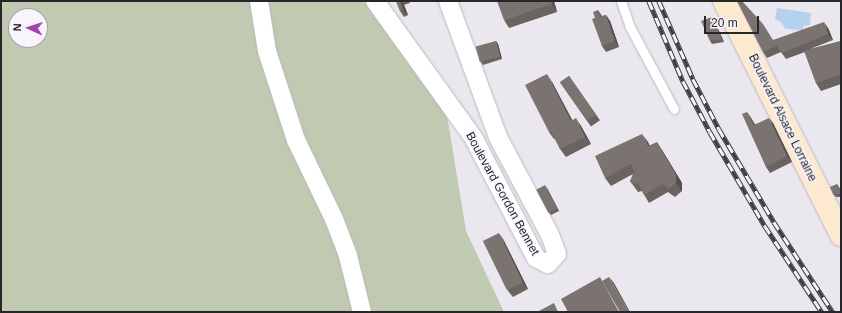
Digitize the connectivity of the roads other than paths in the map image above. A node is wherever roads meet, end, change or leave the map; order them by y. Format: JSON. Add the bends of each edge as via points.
{"nodes":[{"id":1,"x":259,"y":1,"type":"edge"},
{"id":2,"x":375,"y":1,"type":"edge"},
{"id":3,"x":448,"y":1,"type":"edge"},
{"id":4,"x":621,"y":1,"type":"edge"},
{"id":5,"x":724,"y":1,"type":"edge"},
{"id":6,"x":674,"y":109,"type":"dead end"},
{"id":7,"x":841,"y":235,"type":"edge"},
{"id":8,"x":362,"y":312,"type":"edge"}],
"edges":[{"from":1,"to":8,"type":"street","via":[[267,51],[296,140],[334,219],[348,256]]},
{"from":2,"to":3,"type":"street","name":"Boulevard Gordon Bennet","via":[[474,139],[536,258],[548,264],[557,254],[550,235],[498,137]]},
{"from":4,"to":6,"type":"lane","via":[[630,27]]},
{"from":5,"to":7,"type":"main road","name":"Boulevard Alsace Lorraine"}]}
